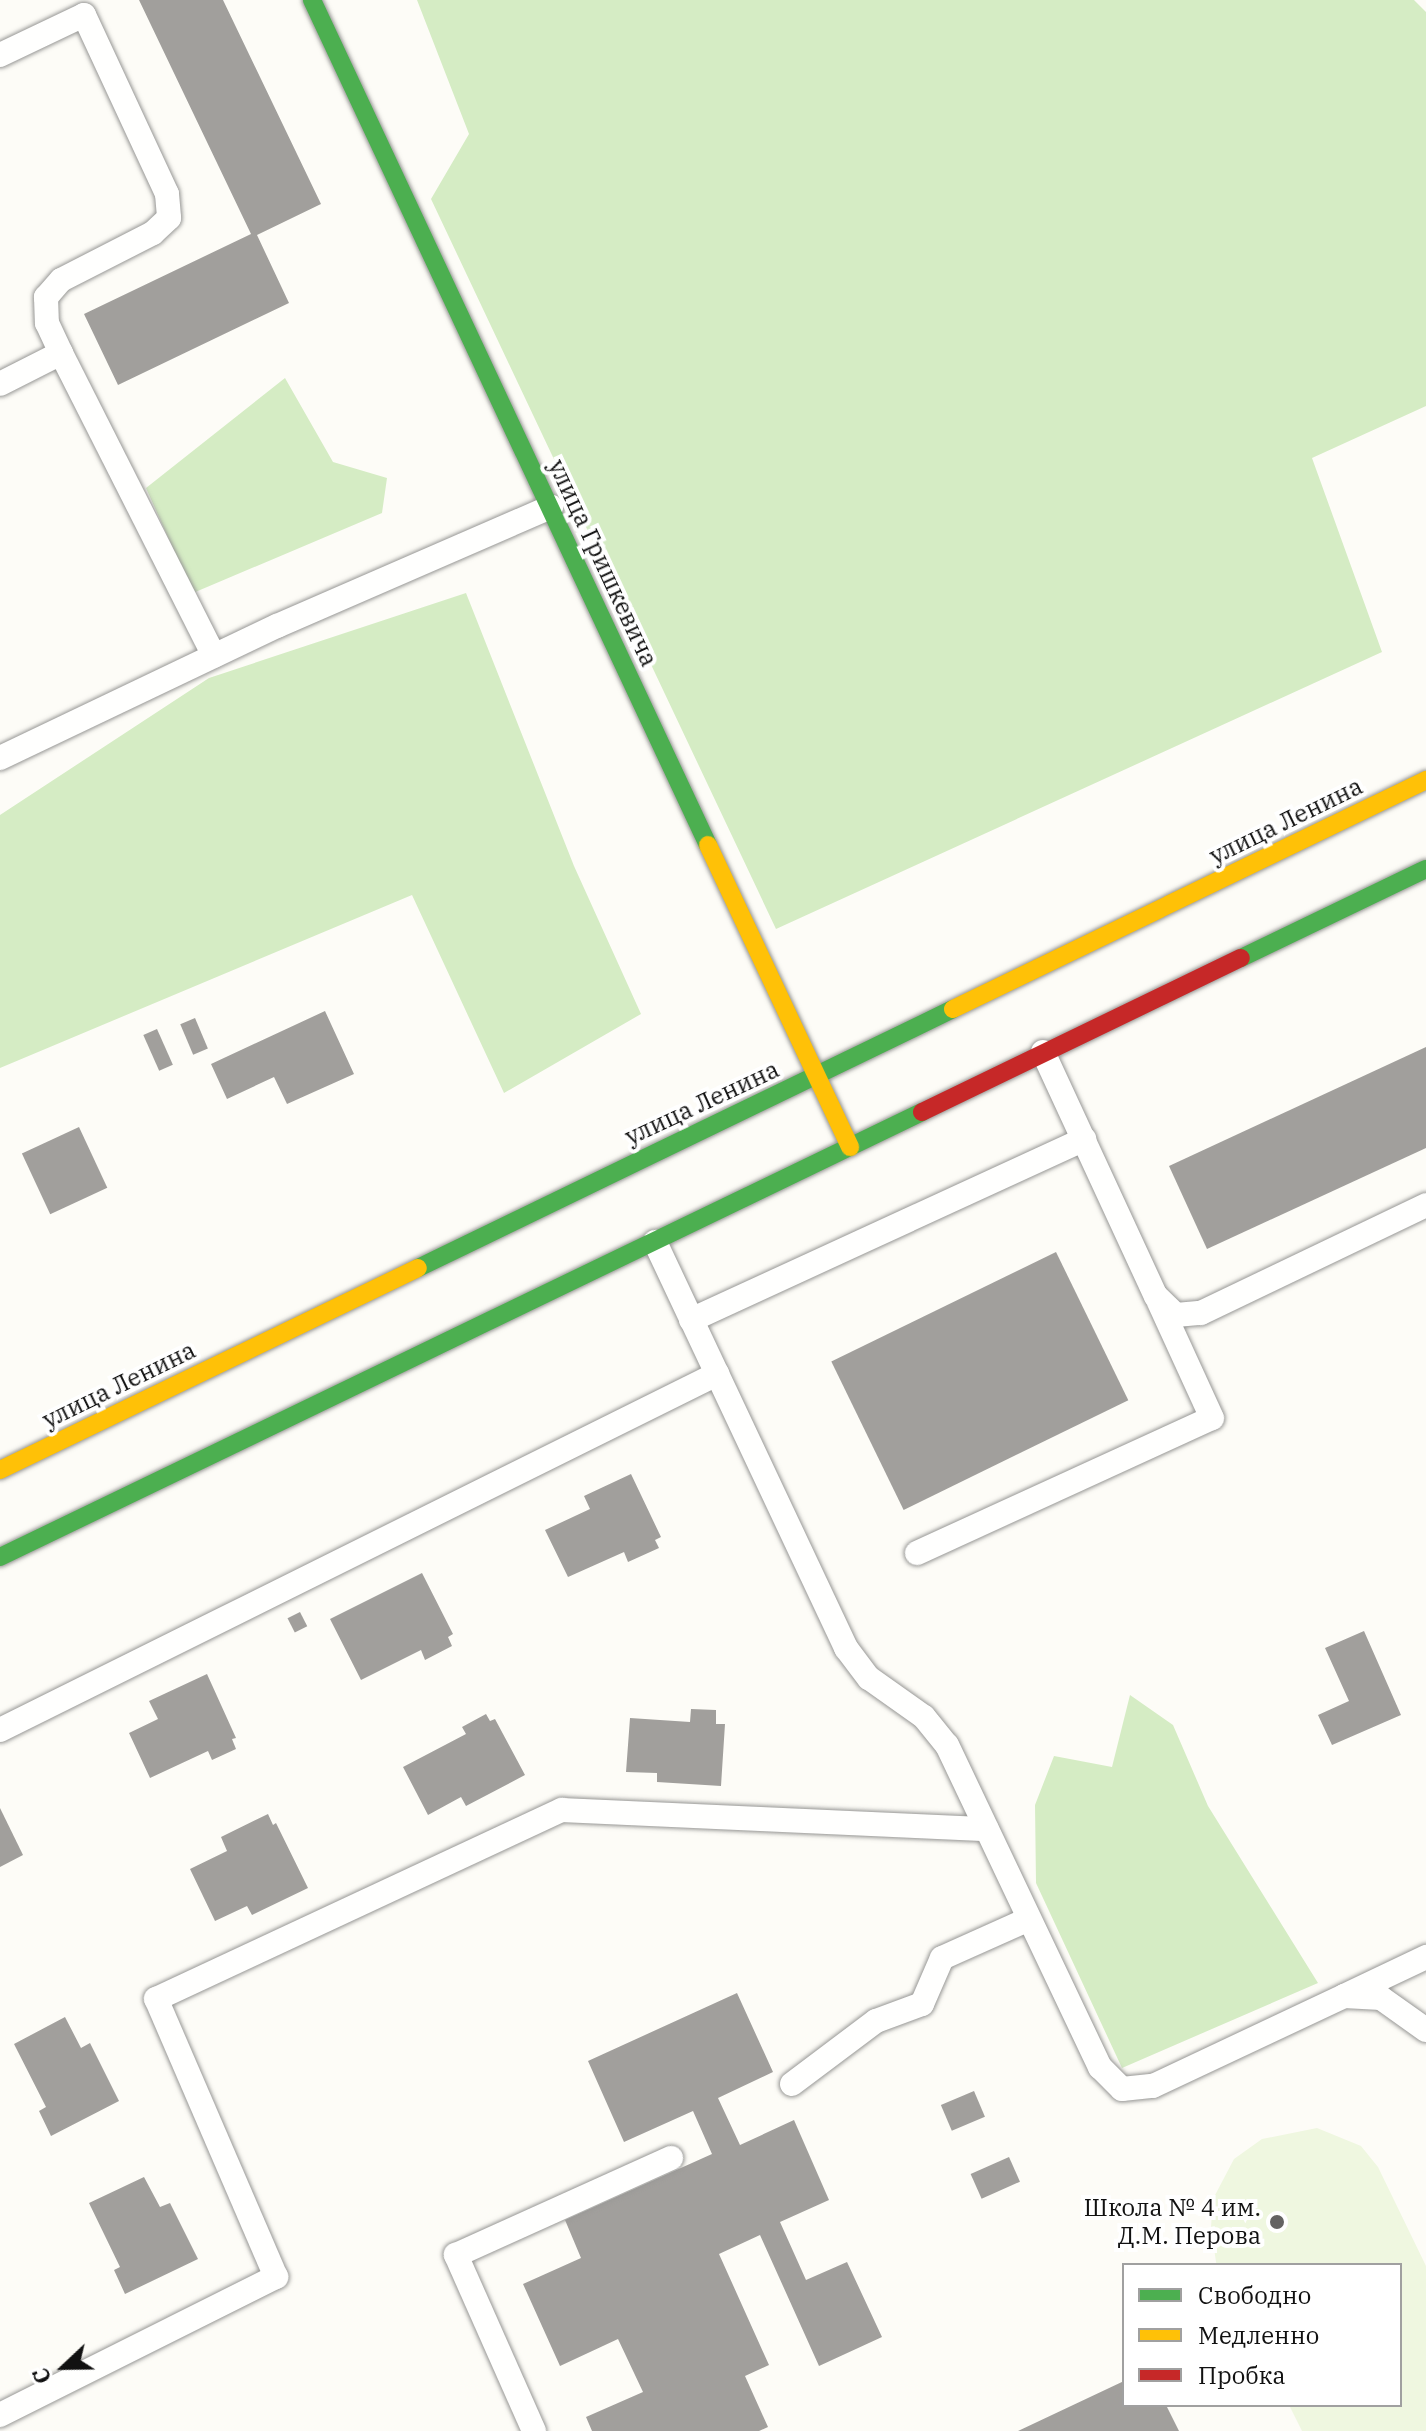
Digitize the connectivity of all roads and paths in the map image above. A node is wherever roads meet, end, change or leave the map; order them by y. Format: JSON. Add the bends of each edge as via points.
{"nodes":[{"id":1,"x":312,"y":0,"type":"edge"},
{"id":2,"x":90,"y":8,"type":"edge"},
{"id":3,"x":0,"y":55,"type":"edge"},
{"id":4,"x":61,"y":353,"type":"junction"},
{"id":5,"x":0,"y":384,"type":"edge"},
{"id":6,"x":551,"y":507,"type":"junction"},
{"id":7,"x":214,"y":656,"type":"junction"},
{"id":8,"x":0,"y":758,"type":"edge"},
{"id":9,"x":1426,"y":780,"type":"edge"},
{"id":10,"x":1426,"y":869,"type":"edge"},
{"id":11,"x":1043,"y":1052,"type":"junction"},
{"id":12,"x":817,"y":1075,"type":"junction"},
{"id":13,"x":1084,"y":1139,"type":"junction"},
{"id":14,"x":850,"y":1147,"type":"junction"},
{"id":15,"x":1426,"y":1205,"type":"edge"},
{"id":16,"x":655,"y":1242,"type":"junction"},
{"id":17,"x":1156,"y":1296,"type":"junction"},
{"id":18,"x":691,"y":1320,"type":"junction"},
{"id":19,"x":717,"y":1374,"type":"junction"},
{"id":20,"x":0,"y":1470,"type":"edge"},
{"id":21,"x":917,"y":1553,"type":"dead end"},
{"id":22,"x":0,"y":1557,"type":"edge"},
{"id":23,"x":0,"y":1730,"type":"edge"},
{"id":24,"x":987,"y":1829,"type":"junction"},
{"id":25,"x":1029,"y":1919,"type":"junction"},
{"id":26,"x":1426,"y":1957,"type":"edge"},
{"id":27,"x":1344,"y":1996,"type":"junction"},
{"id":28,"x":1426,"y":2030,"type":"edge"},
{"id":29,"x":792,"y":2084,"type":"dead end"},
{"id":30,"x":671,"y":2158,"type":"dead end"},
{"id":31,"x":0,"y":2415,"type":"edge"},
{"id":32,"x":534,"y":2431,"type":"edge"}],
"edges":[{"from":1,"to":6,"type":"street","name":"улица Гришкевича"},
{"from":2,"to":3,"type":"lane"},
{"from":2,"to":4,"type":"lane","via":[[167,194],[169,218],[153,233],[61,280],[46,297],[47,323]]},
{"from":4,"to":5,"type":"lane"},
{"from":4,"to":7,"type":"lane"},
{"from":6,"to":7,"type":"lane"},
{"from":6,"to":12,"type":"street","name":"улица Гришкевича"},
{"from":7,"to":8,"type":"lane"},
{"from":9,"to":12,"type":"street","name":"улица Ленина"},
{"from":10,"to":11,"type":"street"},
{"from":11,"to":13,"type":"lane"},
{"from":11,"to":14,"type":"street"},
{"from":12,"to":14,"type":"street","name":"улица Гришкевича"},
{"from":12,"to":20,"type":"street","name":"улица Ленина"},
{"from":13,"to":17,"type":"lane"},
{"from":13,"to":18,"type":"lane"},
{"from":14,"to":16,"type":"street"},
{"from":15,"to":17,"type":"lane","via":[[1201,1313],[1176,1315]]},
{"from":16,"to":18,"type":"lane"},
{"from":16,"to":22,"type":"street"},
{"from":17,"to":21,"type":"lane","via":[[1212,1418]]},
{"from":18,"to":19,"type":"lane"},
{"from":19,"to":23,"type":"lane"},
{"from":19,"to":24,"type":"lane","via":[[846,1648],[869,1678],[924,1717],[947,1745]]},
{"from":24,"to":25,"type":"lane"},
{"from":24,"to":31,"type":"lane","via":[[562,1810],[156,1999],[276,2277]]},
{"from":25,"to":27,"type":"lane","via":[[1100,2067],[1122,2089],[1153,2086]]},
{"from":25,"to":29,"type":"lane","via":[[942,1958],[922,2004],[876,2021]]},
{"from":26,"to":27,"type":"lane"},
{"from":27,"to":28,"type":"lane","via":[[1381,1998]]},
{"from":30,"to":32,"type":"lane","via":[[456,2255]]}]}
